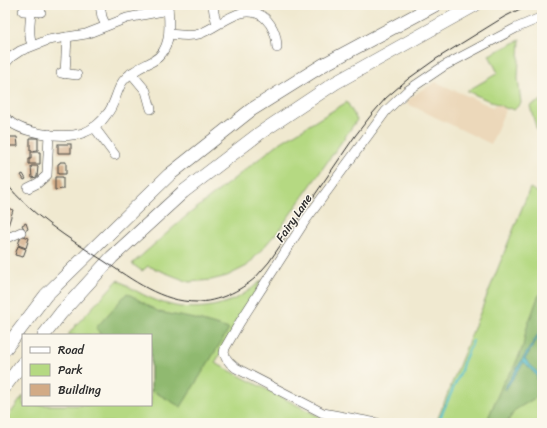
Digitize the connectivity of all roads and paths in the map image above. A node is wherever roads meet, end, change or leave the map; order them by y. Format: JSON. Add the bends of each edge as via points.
{"nodes":[{"id":1,"x":100,"y":5,"type":"edge"},
{"id":2,"x":213,"y":5,"type":"edge"},
{"id":3,"x":435,"y":5,"type":"edge"},
{"id":4,"x":476,"y":5,"type":"edge"},
{"id":5,"x":168,"y":8,"type":"edge"},
{"id":6,"x":257,"y":8,"type":"edge"},
{"id":7,"x":41,"y":12,"type":"dead end"},
{"id":8,"x":542,"y":17,"type":"edge"},
{"id":9,"x":217,"y":24,"type":"junction"},
{"id":10,"x":106,"y":26,"type":"junction"},
{"id":11,"x":169,"y":34,"type":"junction"},
{"id":12,"x":67,"y":37,"type":"junction"},
{"id":13,"x":280,"y":45,"type":"dead end"},
{"id":14,"x":32,"y":46,"type":"junction"},
{"id":15,"x":5,"y":64,"type":"edge"},
{"id":16,"x":131,"y":73,"type":"junction"},
{"id":17,"x":77,"y":75,"type":"dead end"},
{"id":18,"x":153,"y":104,"type":"dead end"},
{"id":19,"x":5,"y":117,"type":"edge"},
{"id":20,"x":94,"y":127,"type":"junction"},
{"id":21,"x":49,"y":134,"type":"junction"},
{"id":22,"x":110,"y":153,"type":"dead end"},
{"id":23,"x":28,"y":188,"type":"dead end"},
{"id":24,"x":21,"y":232,"type":"dead end"},
{"id":25,"x":8,"y":239,"type":"edge"},
{"id":26,"x":45,"y":334,"type":"edge"},
{"id":27,"x":5,"y":349,"type":"edge"},
{"id":28,"x":22,"y":364,"type":"edge"},
{"id":29,"x":5,"y":386,"type":"edge"},
{"id":30,"x":377,"y":423,"type":"edge"}],
"edges":[{"from":1,"to":10,"type":"street"},
{"from":2,"to":9,"type":"street"},
{"from":3,"to":27,"type":"highway","via":[[323,65],[251,110],[169,175],[46,295]]},
{"from":4,"to":26,"type":"highway","via":[[335,83],[260,133],[183,192],[112,257],[61,312]]},
{"from":5,"to":10,"type":"street"},
{"from":5,"to":11,"type":"street"},
{"from":6,"to":9,"type":"street","via":[[244,9]]},
{"from":6,"to":13,"type":"street","via":[[272,26]]},
{"from":7,"to":14,"type":"street","via":[[27,12]]},
{"from":8,"to":30,"type":"street","name":"Fairy Lane","via":[[444,66],[407,91],[386,111],[305,221],[225,348],[226,358],[236,368],[322,413]]},
{"from":9,"to":11,"type":"street","via":[[195,35]]},
{"from":10,"to":12,"type":"street","via":[[86,34]]},
{"from":11,"to":16,"type":"street","via":[[161,55]]},
{"from":12,"to":14,"type":"street"},
{"from":12,"to":17,"type":"street","via":[[63,74]]},
{"from":14,"to":15,"type":"street","via":[[11,57]]},
{"from":16,"to":18,"type":"street"},
{"from":16,"to":20,"type":"street","via":[[123,82],[108,114]]},
{"from":19,"to":21,"type":"street","via":[[23,129]]},
{"from":20,"to":21,"type":"street","via":[[84,133],[72,135]]},
{"from":20,"to":22,"type":"street"},
{"from":21,"to":23,"type":"street","via":[[47,175]]},
{"from":24,"to":25,"type":"street"},
{"from":28,"to":29,"type":"highway"}]}
